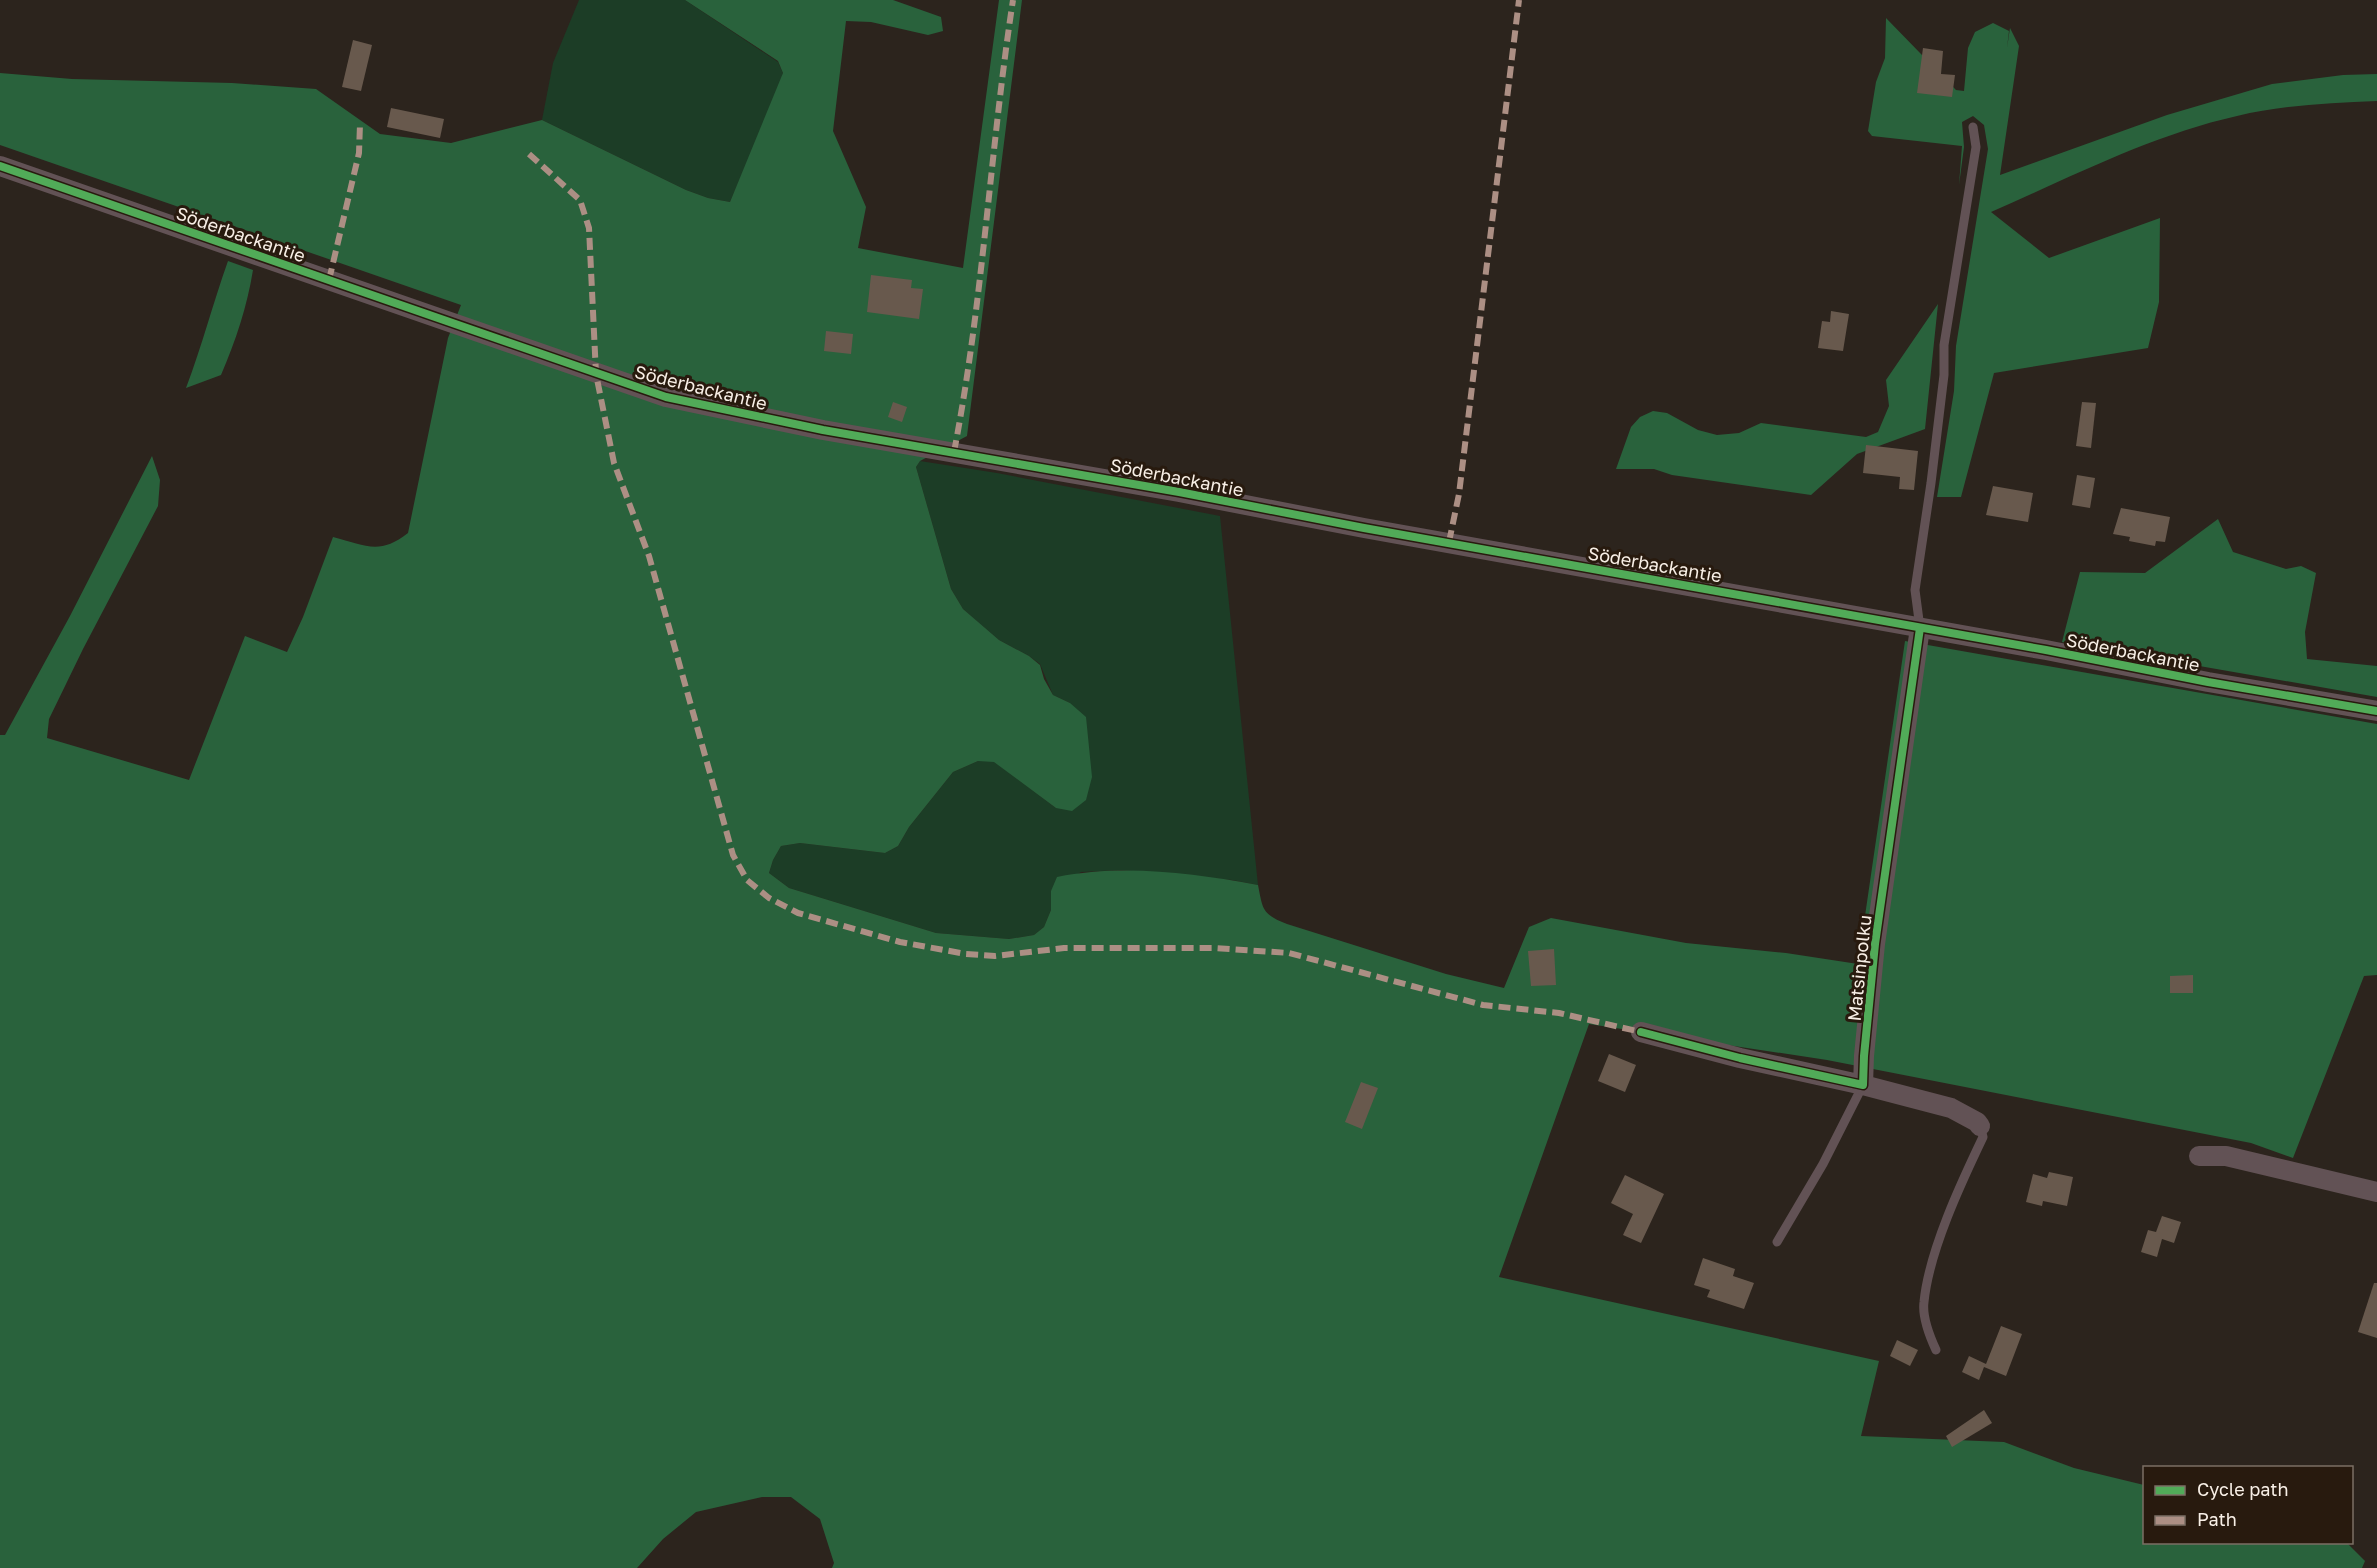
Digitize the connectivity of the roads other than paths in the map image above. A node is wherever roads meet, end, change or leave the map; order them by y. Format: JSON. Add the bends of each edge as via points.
{"nodes":[{"id":1,"x":1973,"y":127,"type":"dead end"},
{"id":2,"x":0,"y":166,"type":"edge"},
{"id":3,"x":1920,"y":628,"type":"junction"},
{"id":4,"x":2377,"y":711,"type":"edge"},
{"id":5,"x":1641,"y":1032,"type":"dead end"},
{"id":6,"x":1863,"y":1085,"type":"junction"},
{"id":7,"x":1980,"y":1126,"type":"joint"},
{"id":8,"x":2199,"y":1156,"type":"dead end"},
{"id":9,"x":2377,"y":1192,"type":"edge"},
{"id":10,"x":1777,"y":1242,"type":"dead end"},
{"id":11,"x":1936,"y":1350,"type":"dead end"}],
"edges":[{"from":1,"to":3,"type":"lane","via":[[1976,147],[1944,345],[1944,375],[1915,590]]},
{"from":2,"to":3,"type":"street","name":"Söderbackantie","via":[[666,397],[823,430]]},
{"from":3,"to":4,"type":"street","name":"Söderbackantie"},
{"from":3,"to":6,"type":"street","name":"Matsinpolku","via":[[1875,944]]},
{"from":5,"to":6,"type":"street"},
{"from":6,"to":7,"type":"street","via":[[1951,1108]]},
{"from":6,"to":10,"type":"lane"},
{"from":7,"to":11,"type":"lane","via":[[1983,1137],[1947,1220],[1930,1273],[1924,1304]]},
{"from":8,"to":9,"type":"street","via":[[2226,1156]]}]}
